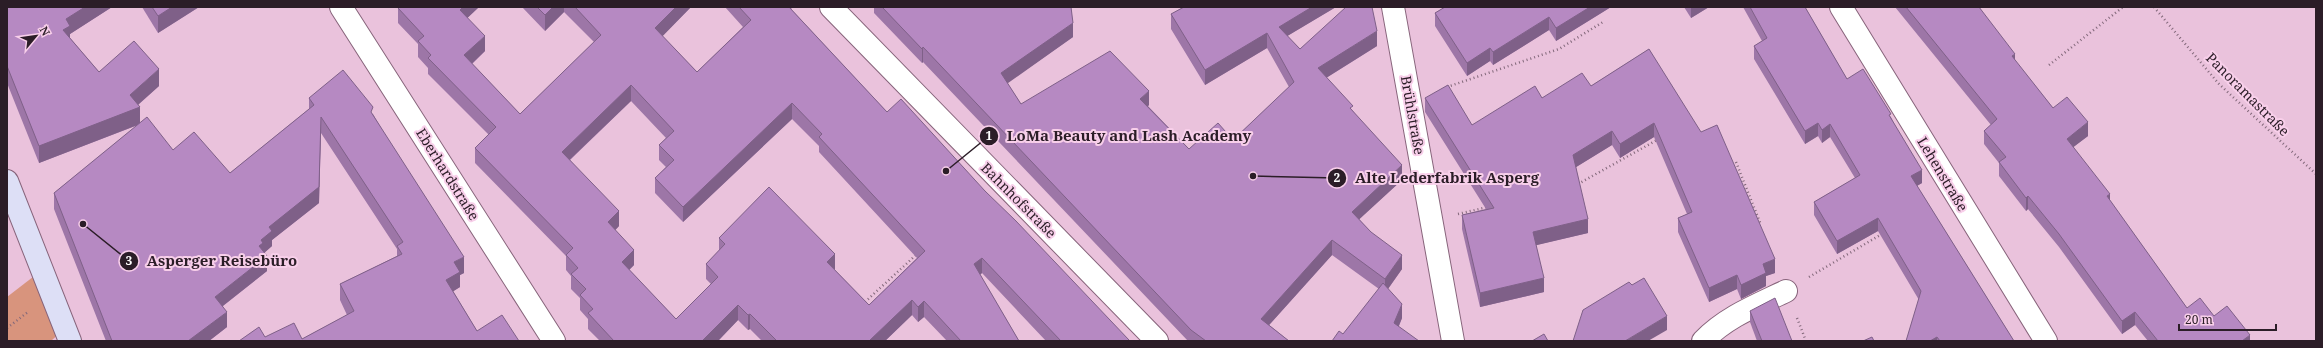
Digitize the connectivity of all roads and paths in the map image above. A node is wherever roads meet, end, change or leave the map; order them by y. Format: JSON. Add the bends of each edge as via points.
{"nodes":[{"id":1,"x":341,"y":7,"type":"edge"},
{"id":2,"x":831,"y":7,"type":"edge"},
{"id":3,"x":1393,"y":7,"type":"edge"},
{"id":4,"x":1840,"y":7,"type":"edge"},
{"id":5,"x":2123,"y":7,"type":"edge"},
{"id":6,"x":2154,"y":7,"type":"edge"},
{"id":7,"x":1603,"y":22,"type":"dead end"},
{"id":8,"x":2049,"y":66,"type":"dead end"},
{"id":9,"x":1411,"y":99,"type":"junction"},
{"id":10,"x":1662,"y":136,"type":"edge"},
{"id":11,"x":1736,"y":162,"type":"dead end"},
{"id":12,"x":2316,"y":174,"type":"edge"},
{"id":13,"x":7,"y":181,"type":"edge"},
{"id":14,"x":1576,"y":184,"type":"edge"},
{"id":15,"x":1492,"y":206,"type":"edge"},
{"id":16,"x":1431,"y":220,"type":"junction"},
{"id":17,"x":1761,"y":226,"type":"edge"},
{"id":18,"x":1886,"y":232,"type":"edge"},
{"id":19,"x":918,"y":254,"type":"edge"},
{"id":20,"x":1786,"y":290,"type":"joint"},
{"id":21,"x":860,"y":307,"type":"edge"},
{"id":22,"x":70,"y":341,"type":"edge"},
{"id":23,"x":554,"y":341,"type":"edge"},
{"id":24,"x":1157,"y":341,"type":"edge"},
{"id":25,"x":1453,"y":341,"type":"edge"},
{"id":26,"x":1703,"y":341,"type":"edge"},
{"id":27,"x":2046,"y":341,"type":"edge"}],
"edges":[{"from":1,"to":23,"type":"street","name":"Eberhardstraße"},
{"from":2,"to":24,"type":"street","name":"Bahnhofstraße"},
{"from":3,"to":9,"type":"street","name":"Brühlstraße"},
{"from":4,"to":27,"type":"street","name":"Lehenstraße"},
{"from":5,"to":8,"type":"path"},
{"from":6,"to":12,"type":"path","name":"Panoramastraße","via":[[2219,84]]},
{"from":7,"to":9,"type":"path","via":[[1559,49]]},
{"from":9,"to":16,"type":"street","name":"Brühlstraße"},
{"from":10,"to":14,"type":"path","via":[[1619,163]]},
{"from":11,"to":17,"type":"path"},
{"from":13,"to":22,"type":"main road"},
{"from":15,"to":16,"type":"path"},
{"from":16,"to":25,"type":"street","name":"Brühlstraße"},
{"from":18,"to":20,"type":"path"},
{"from":19,"to":21,"type":"path"},
{"from":20,"to":26,"type":"street","via":[[1715,328]]}]}
